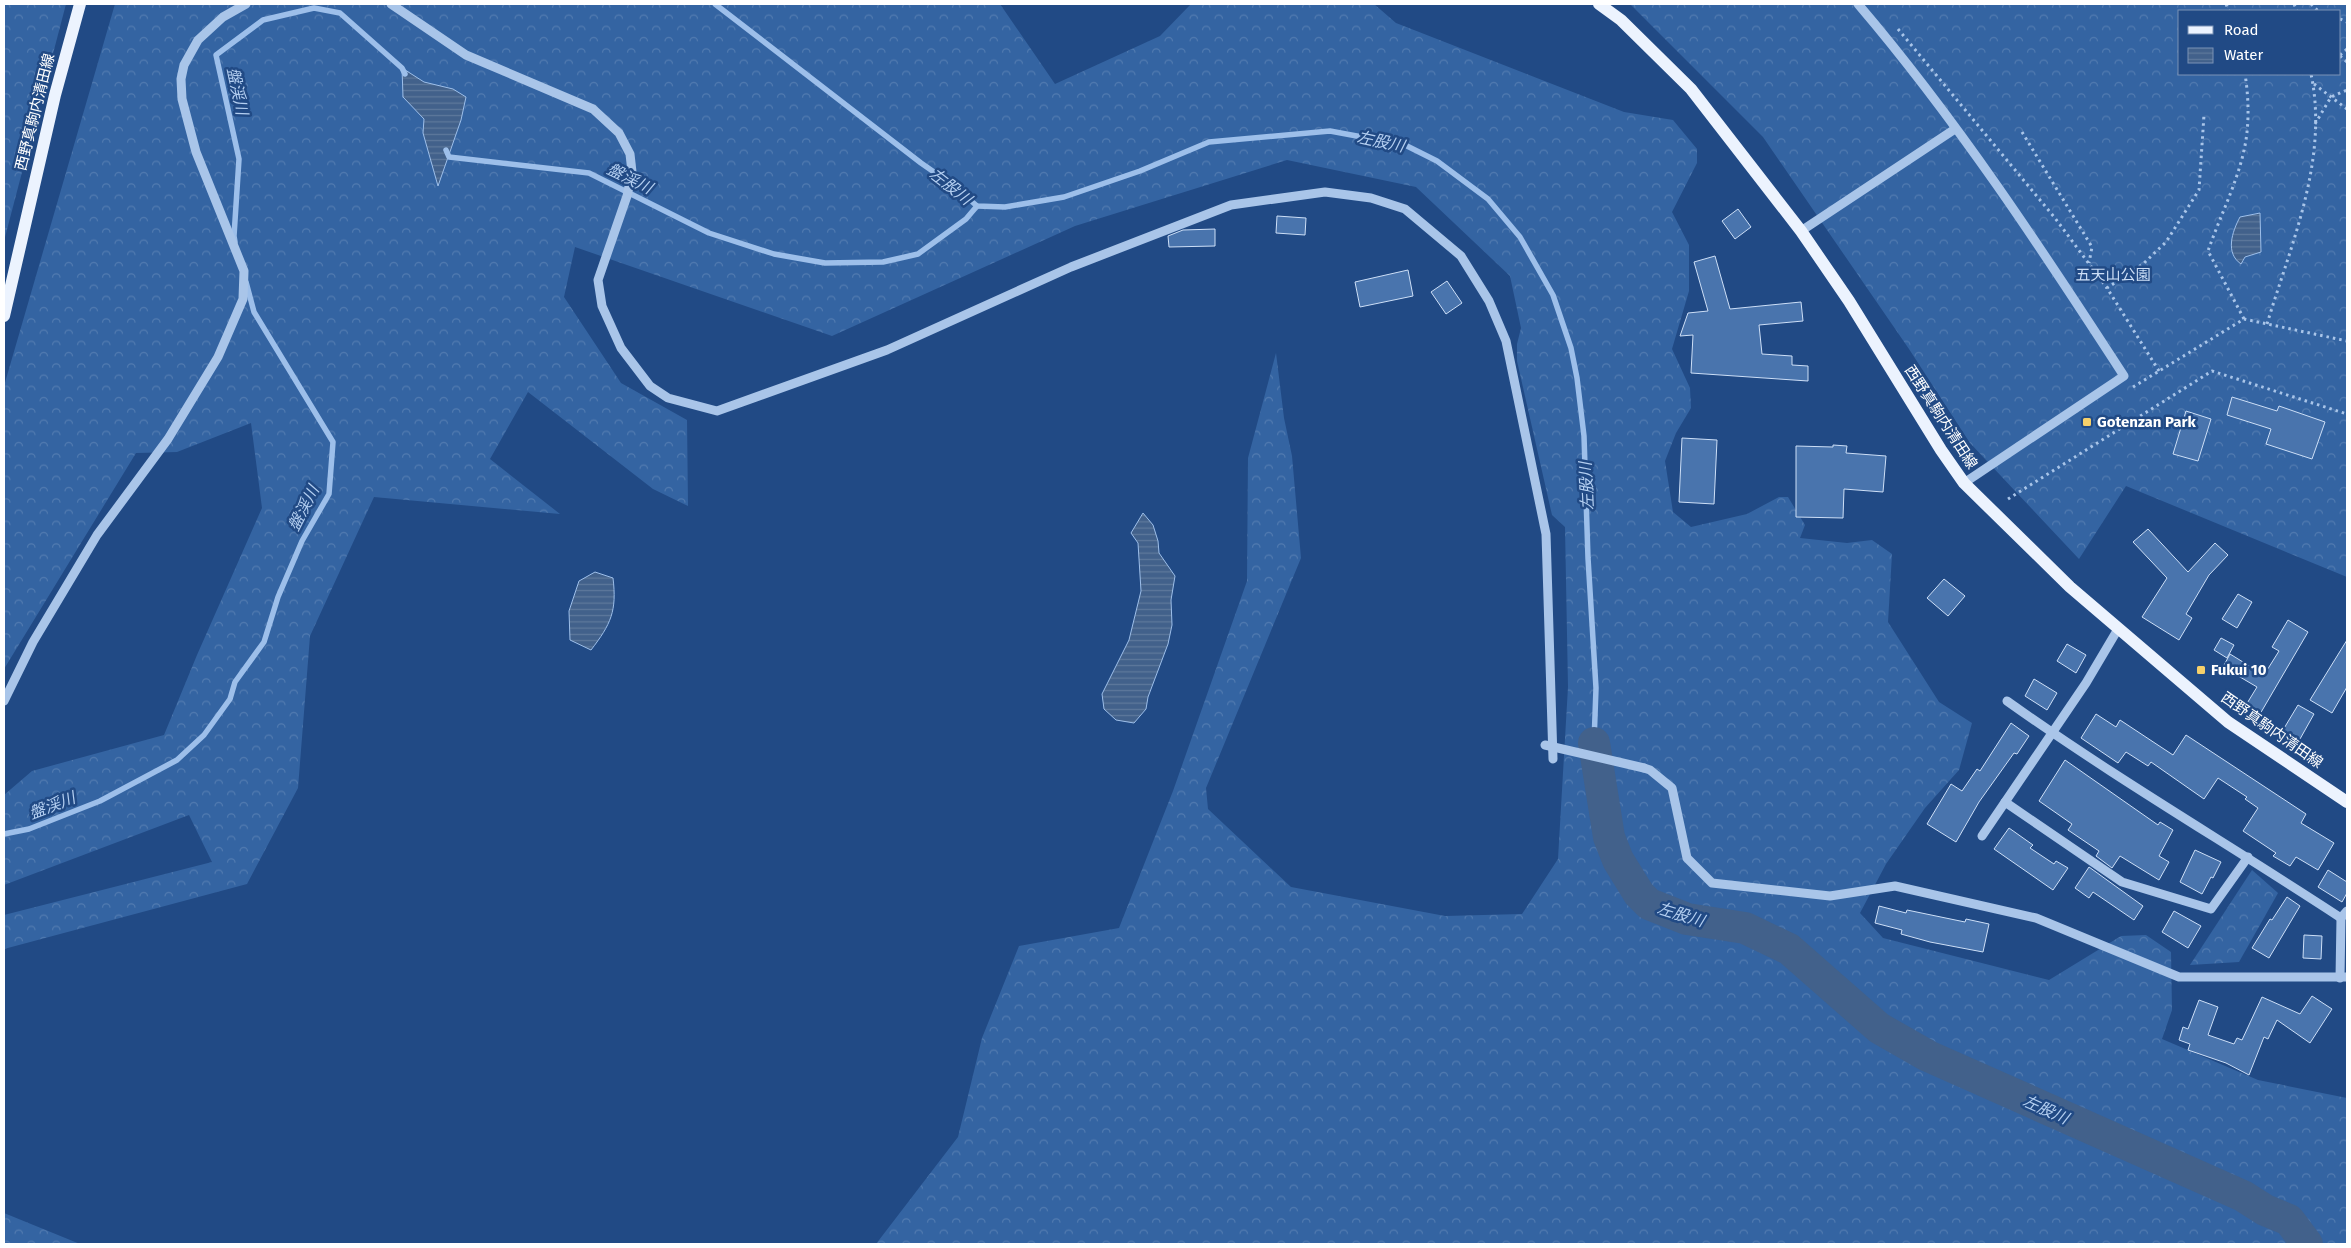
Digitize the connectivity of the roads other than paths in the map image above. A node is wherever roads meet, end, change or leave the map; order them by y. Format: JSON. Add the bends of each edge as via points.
{"nodes":[{"id":1,"x":80,"y":4,"type":"edge"},
{"id":2,"x":246,"y":4,"type":"edge"},
{"id":3,"x":391,"y":4,"type":"edge"},
{"id":4,"x":1599,"y":4,"type":"edge"},
{"id":5,"x":1858,"y":4,"type":"edge"},
{"id":6,"x":1956,"y":129,"type":"junction"},
{"id":7,"x":1801,"y":231,"type":"junction"},
{"id":8,"x":4,"y":316,"type":"edge"},
{"id":9,"x":1964,"y":484,"type":"junction"},
{"id":10,"x":2118,"y":629,"type":"junction"},
{"id":11,"x":4,"y":701,"type":"edge"},
{"id":12,"x":2007,"y":701,"type":"dead end"},
{"id":13,"x":2052,"y":733,"type":"junction"},
{"id":14,"x":1545,"y":746,"type":"dead end"},
{"id":15,"x":1554,"y":759,"type":"dead end"},
{"id":16,"x":2005,"y":802,"type":"junction"},
{"id":17,"x":2347,"y":802,"type":"edge"},
{"id":18,"x":1982,"y":836,"type":"dead end"},
{"id":19,"x":2248,"y":857,"type":"junction"},
{"id":20,"x":2344,"y":915,"type":"edge"},
{"id":21,"x":2343,"y":977,"type":"edge"}],
"edges":[{"from":1,"to":8,"type":"main road","name":"西野真駒内清田線","via":[[54,94]]},
{"from":2,"to":11,"type":"street","via":[[223,17],[198,40],[184,64],[181,79],[182,99],[196,152],[244,272],[243,299],[218,357],[168,439],[97,535],[33,642]]},
{"from":3,"to":15,"type":"street","via":[[466,55],[593,109],[619,133],[630,154],[632,172],[598,280],[602,306],[621,348],[650,386],[668,398],[717,411],[887,350],[1071,267],[1231,205],[1325,192],[1372,198],[1406,209],[1461,256],[1490,301],[1506,341],[1546,534]]},
{"from":4,"to":7,"type":"main road","name":"西野真駒内清田線","via":[[1621,20],[1691,89]]},
{"from":5,"to":6,"type":"street","via":[[1930,91]]},
{"from":6,"to":7,"type":"street"},
{"from":6,"to":9,"type":"street","via":[[2044,252],[2124,376]]},
{"from":7,"to":9,"type":"main road","name":"西野真駒内清田線"},
{"from":9,"to":10,"type":"main road","name":"西野真駒内清田線"},
{"from":10,"to":13,"type":"street"},
{"from":10,"to":17,"type":"main road","name":"西野真駒内清田線","via":[[2228,722]]},
{"from":12,"to":13,"type":"street"},
{"from":13,"to":16,"type":"street"},
{"from":13,"to":19,"type":"street"},
{"from":14,"to":21,"type":"street","bridge":true,"via":[[1644,768],[1672,788],[1687,858],[1712,883],[1830,896],[1895,886],[2036,918],[2179,977]]},
{"from":16,"to":18,"type":"street"},
{"from":16,"to":19,"type":"street","via":[[2122,882],[2210,909]]},
{"from":19,"to":20,"type":"street"},
{"from":20,"to":21,"type":"street"}]}
